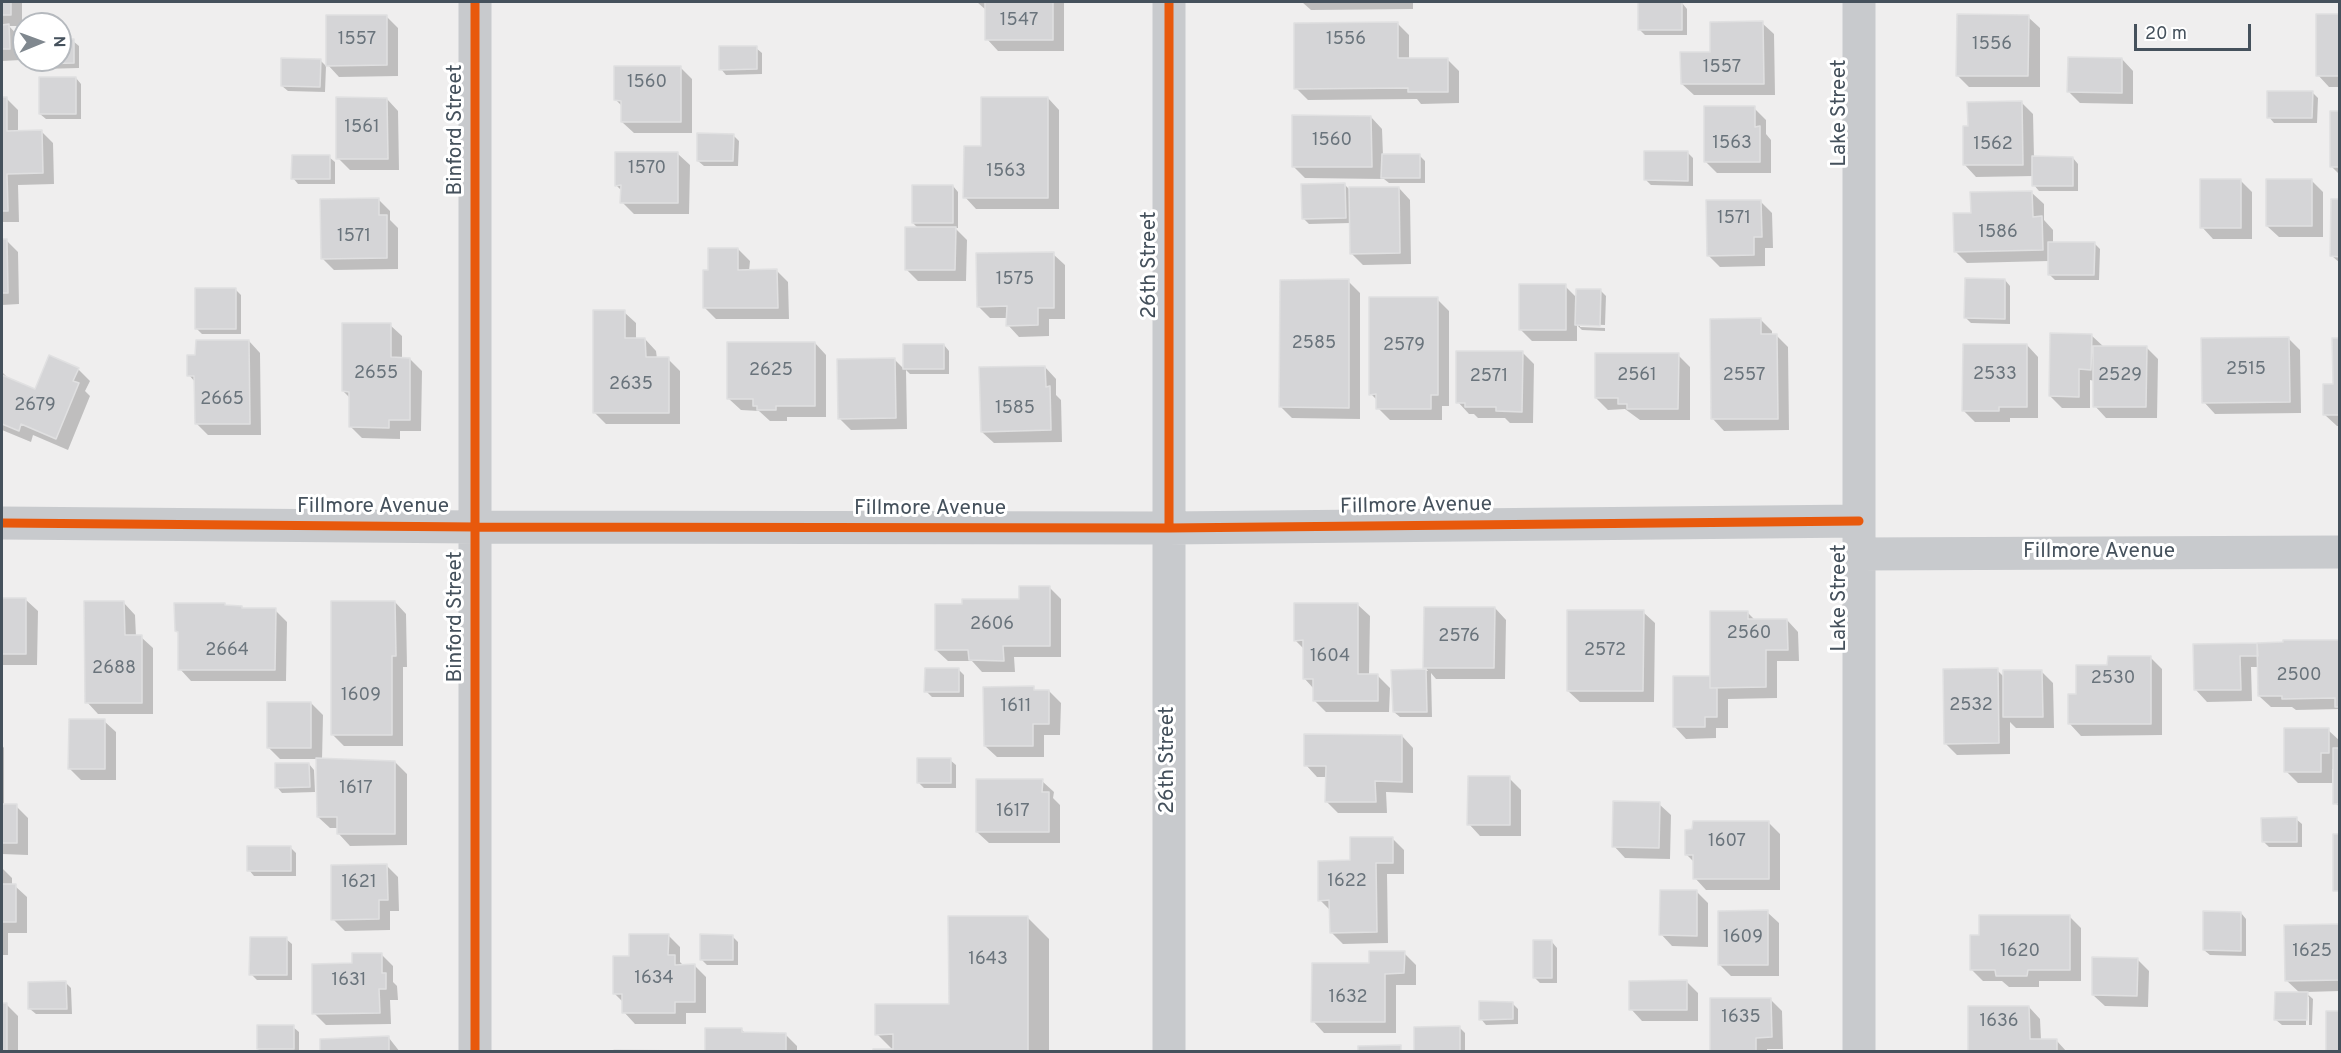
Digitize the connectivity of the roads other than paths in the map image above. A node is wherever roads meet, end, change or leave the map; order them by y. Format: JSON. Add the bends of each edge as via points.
{"nodes":[{"id":1,"x":475,"y":2,"type":"edge"},
{"id":2,"x":1169,"y":2,"type":"edge"},
{"id":3,"x":1859,"y":2,"type":"edge"},
{"id":4,"x":1859,"y":521,"type":"junction"},
{"id":5,"x":2,"y":523,"type":"edge"},
{"id":6,"x":475,"y":527,"type":"junction"},
{"id":7,"x":1169,"y":528,"type":"junction"},
{"id":8,"x":2340,"y":552,"type":"edge"},
{"id":9,"x":1859,"y":554,"type":"junction"},
{"id":10,"x":475,"y":1052,"type":"edge"},
{"id":11,"x":1169,"y":1052,"type":"edge"},
{"id":12,"x":1859,"y":1052,"type":"edge"}],
"edges":[{"from":1,"to":6,"type":"street","name":"Binford Street"},
{"from":2,"to":7,"type":"street","name":"26th Street"},
{"from":3,"to":4,"type":"street","name":"Lake Street"},
{"from":4,"to":7,"type":"street","name":"Fillmore Avenue"},
{"from":4,"to":9,"type":"street","name":"Lake Street"},
{"from":5,"to":6,"type":"street","name":"Fillmore Avenue"},
{"from":6,"to":7,"type":"street","name":"Fillmore Avenue"},
{"from":6,"to":10,"type":"street","name":"Binford Street"},
{"from":7,"to":11,"type":"street","name":"26th Street"},
{"from":8,"to":9,"type":"street","name":"Fillmore Avenue"},
{"from":9,"to":12,"type":"street","name":"Lake Street"}]}
